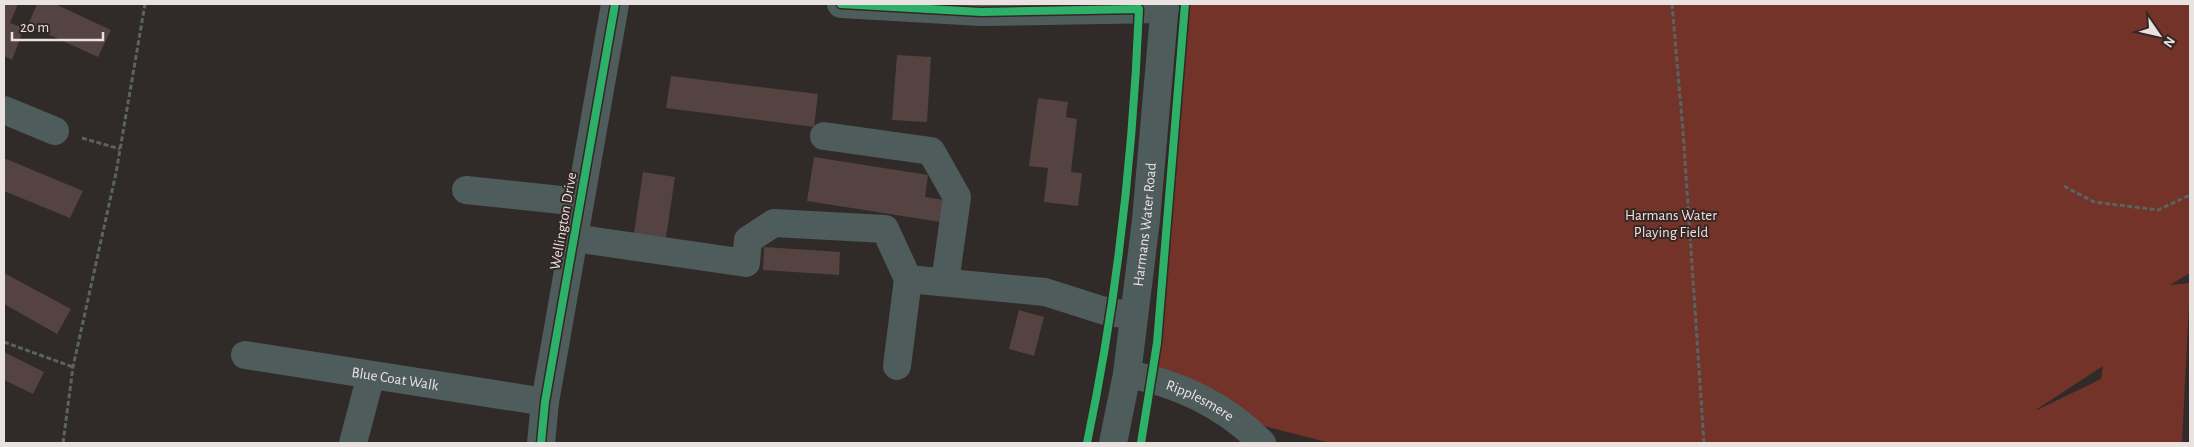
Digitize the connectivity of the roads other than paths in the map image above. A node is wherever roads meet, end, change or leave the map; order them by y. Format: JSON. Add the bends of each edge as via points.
{"nodes":[{"id":1,"x":615,"y":4,"type":"edge"},
{"id":2,"x":840,"y":4,"type":"edge"},
{"id":3,"x":1165,"y":6,"type":"edge"},
{"id":4,"x":4,"y":110,"type":"edge"},
{"id":5,"x":55,"y":131,"type":"road end"},
{"id":6,"x":824,"y":136,"type":"dead end"},
{"id":7,"x":466,"y":190,"type":"dead end"},
{"id":8,"x":580,"y":202,"type":"junction"},
{"id":9,"x":574,"y":238,"type":"junction"},
{"id":10,"x":908,"y":279,"type":"junction"},
{"id":11,"x":945,"y":282,"type":"junction"},
{"id":12,"x":1134,"y":314,"type":"junction"},
{"id":13,"x":245,"y":355,"type":"dead end"},
{"id":14,"x":897,"y":366,"type":"dead end"},
{"id":15,"x":1127,"y":374,"type":"junction"},
{"id":16,"x":370,"y":375,"type":"junction"},
{"id":17,"x":546,"y":402,"type":"junction"},
{"id":18,"x":353,"y":443,"type":"edge"},
{"id":19,"x":541,"y":443,"type":"edge"},
{"id":20,"x":1113,"y":443,"type":"edge"},
{"id":21,"x":1262,"y":443,"type":"edge"}],
"edges":[{"from":1,"to":8,"type":"street","name":"Wellington Drive"},
{"from":2,"to":3,"type":"street","via":[[981,12]]},
{"from":3,"to":12,"type":"street","name":"Harmans Water Road","via":[[1146,220]]},
{"from":4,"to":5,"type":"street"},
{"from":6,"to":11,"type":"street","via":[[931,151],[958,196]]},
{"from":7,"to":8,"type":"street"},
{"from":8,"to":9,"type":"street","name":"Wellington Drive"},
{"from":9,"to":10,"type":"street","via":[[746,263],[748,240],[774,223],[885,229]]},
{"from":9,"to":17,"type":"street","name":"Wellington Drive"},
{"from":10,"to":11,"type":"street"},
{"from":10,"to":14,"type":"street"},
{"from":11,"to":12,"type":"street","via":[[1045,292],[1111,313]]},
{"from":12,"to":15,"type":"street","name":"Harmans Water Road"},
{"from":13,"to":16,"type":"street","name":"Blue Coat Walk"},
{"from":15,"to":20,"type":"street","name":"Harmans Water Road"},
{"from":15,"to":21,"type":"street","name":"Ripplesmere","via":[[1152,378],[1213,404]]},
{"from":16,"to":17,"type":"street","name":"Blue Coat Walk"},
{"from":16,"to":18,"type":"street"},
{"from":17,"to":19,"type":"street","name":"Wellington Drive"}]}
